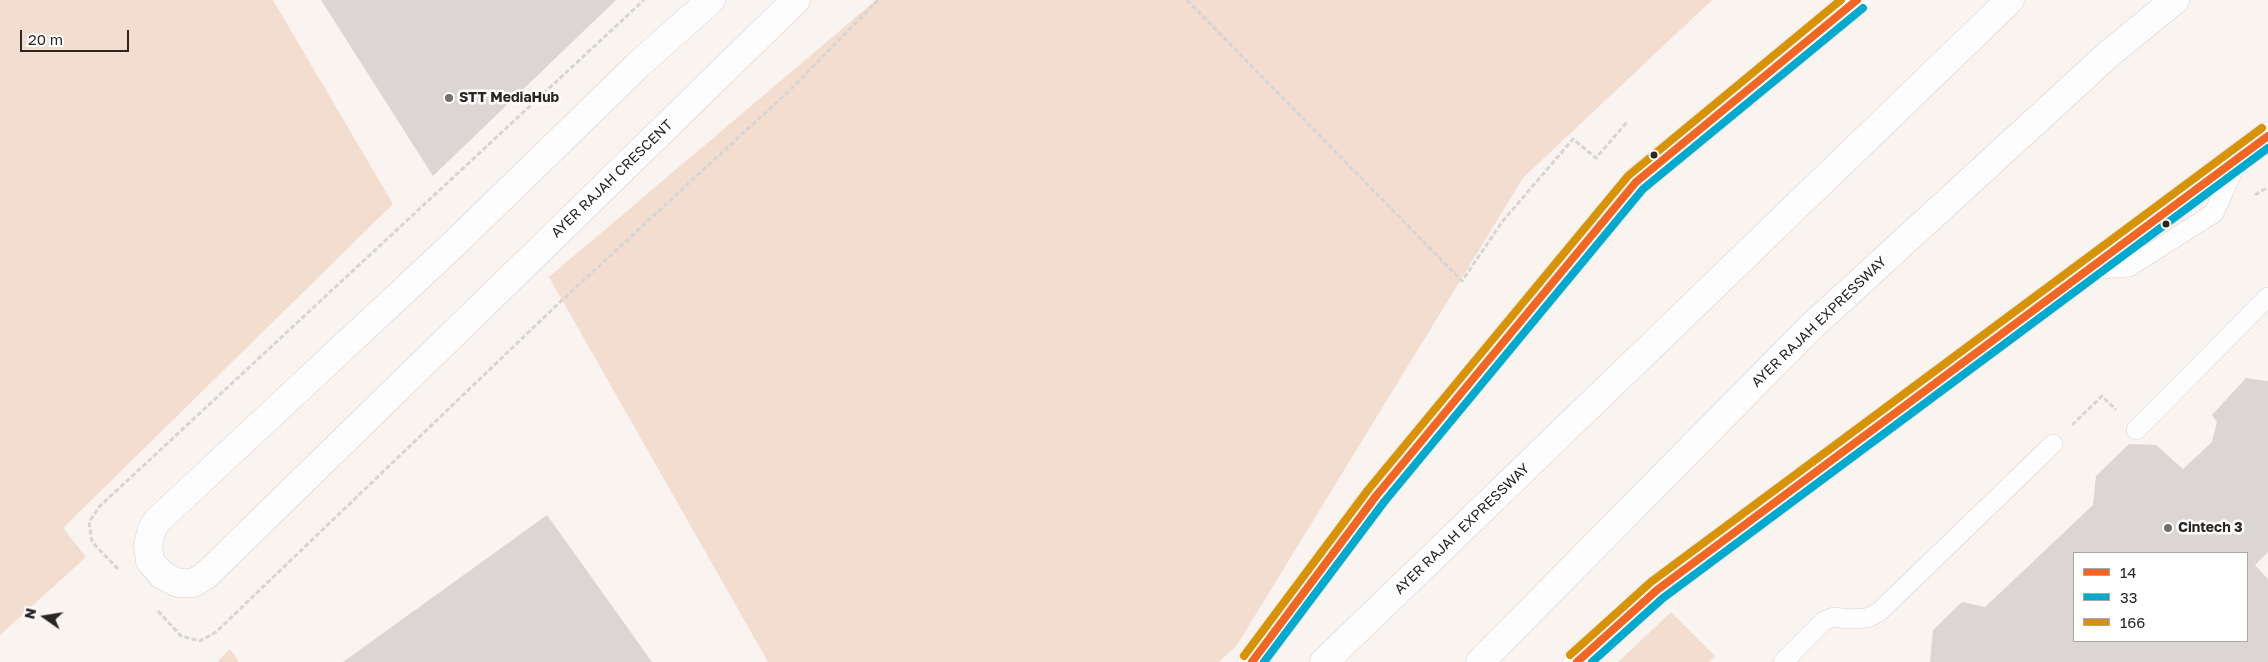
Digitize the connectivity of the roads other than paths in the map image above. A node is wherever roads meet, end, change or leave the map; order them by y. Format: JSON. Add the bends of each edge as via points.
{"nodes":[{"id":1,"x":711,"y":0,"type":"edge"},
{"id":2,"x":796,"y":0,"type":"edge"},
{"id":3,"x":1857,"y":0,"type":"edge"},
{"id":4,"x":2010,"y":0,"type":"edge"},
{"id":5,"x":2175,"y":0,"type":"edge"},
{"id":6,"x":2268,"y":136,"type":"edge"},
{"id":7,"x":2268,"y":297,"type":"edge"},
{"id":8,"x":2136,"y":430,"type":"dead end"},
{"id":9,"x":2053,"y":444,"type":"road end"},
{"id":10,"x":1252,"y":662,"type":"edge"},
{"id":11,"x":1324,"y":662,"type":"edge"},
{"id":12,"x":1480,"y":662,"type":"edge"},
{"id":13,"x":1577,"y":662,"type":"edge"},
{"id":14,"x":1783,"y":662,"type":"edge"}],
"edges":[{"from":1,"to":2,"type":"main road","name":"AYER RAJAH CRESCENT","via":[[638,65],[455,243],[157,522],[148,545],[150,561],[162,576],[178,583],[193,583],[205,576]]},
{"from":3,"to":10,"type":"main road","bridge":true,"via":[[1636,182],[1376,496]]},
{"from":4,"to":11,"type":"main road","name":"AYER RAJAH EXPRESSWAY"},
{"from":5,"to":12,"type":"main road","name":"AYER RAJAH EXPRESSWAY","via":[[2110,52],[1811,327]]},
{"from":6,"to":13,"type":"main road","via":[[1657,590]]},
{"from":7,"to":8,"type":"lane"},
{"from":9,"to":14,"type":"lane","via":[[1879,612],[1867,618],[1834,617],[1824,621]]}]}
